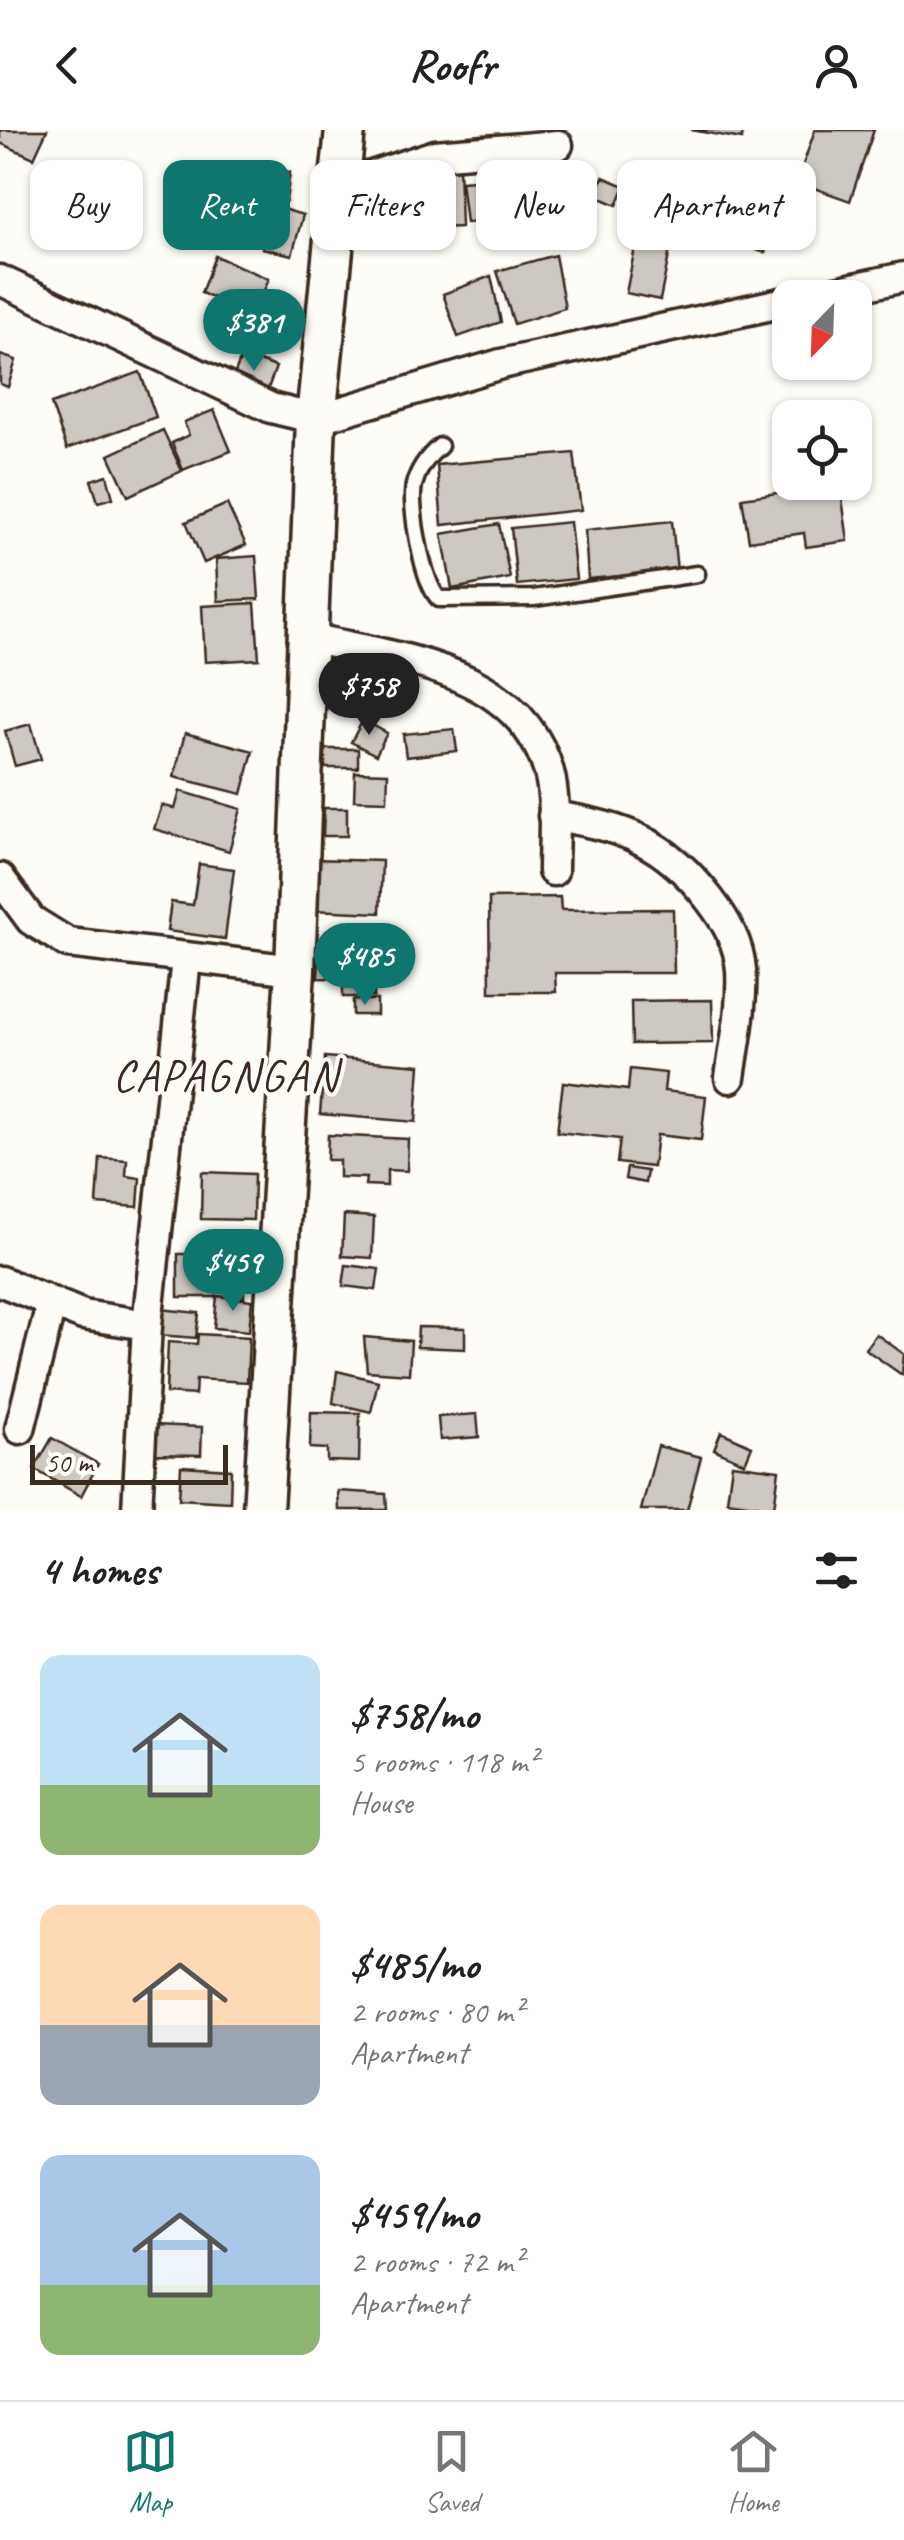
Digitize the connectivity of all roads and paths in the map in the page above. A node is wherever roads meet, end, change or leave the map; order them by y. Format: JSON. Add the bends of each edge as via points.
{"nodes":[{"id":1,"x":345,"y":130,"type":"edge"},
{"id":2,"x":558,"y":145,"type":"dead end"},
{"id":3,"x":343,"y":160,"type":"edge"},
{"id":4,"x":421,"y":160,"type":"edge"},
{"id":5,"x":334,"y":250,"type":"edge"},
{"id":6,"x":904,"y":277,"type":"edge"},
{"id":7,"x":0,"y":280,"type":"edge"},
{"id":8,"x":872,"y":284,"type":"edge"},
{"id":9,"x":772,"y":306,"type":"edge"},
{"id":10,"x":316,"y":420,"type":"junction"},
{"id":11,"x":440,"y":446,"type":"dead end"},
{"id":12,"x":697,"y":574,"type":"dead end"},
{"id":13,"x":310,"y":638,"type":"junction"},
{"id":14,"x":552,"y":816,"type":"junction"},
{"id":15,"x":553,"y":872,"type":"dead end"},
{"id":16,"x":0,"y":878,"type":"edge"},
{"id":17,"x":186,"y":958,"type":"junction"},
{"id":18,"x":295,"y":970,"type":"junction"},
{"id":19,"x":730,"y":1078,"type":"dead end"},
{"id":20,"x":0,"y":1281,"type":"edge"},
{"id":21,"x":51,"y":1304,"type":"junction"},
{"id":22,"x":147,"y":1324,"type":"junction"},
{"id":23,"x":20,"y":1429,"type":"dead end"},
{"id":24,"x":138,"y":1510,"type":"edge"},
{"id":25,"x":263,"y":1510,"type":"edge"}],
"edges":[{"from":1,"to":3,"type":"street"},
{"from":2,"to":4,"type":"street"},
{"from":5,"to":10,"type":"street"},
{"from":6,"to":8,"type":"street"},
{"from":7,"to":10,"type":"street","via":[[270,408]]},
{"from":9,"to":10,"type":"street","via":[[501,364]]},
{"from":10,"to":13,"type":"street"},
{"from":11,"to":12,"type":"lane","via":[[419,470],[412,503],[430,588],[439,599],[534,598]]},
{"from":13,"to":14,"type":"street","via":[[440,669],[508,703],[540,749],[550,776]]},
{"from":13,"to":18,"type":"street"},
{"from":14,"to":15,"type":"street"},
{"from":14,"to":19,"type":"street","via":[[630,833],[662,849],[724,918],[740,970]]},
{"from":16,"to":17,"type":"street","via":[[30,920],[68,943]]},
{"from":17,"to":18,"type":"street"},
{"from":17,"to":22,"type":"street"},
{"from":18,"to":25,"type":"street"},
{"from":20,"to":21,"type":"street"},
{"from":21,"to":22,"type":"street","via":[[112,1322]]},
{"from":21,"to":23,"type":"street"},
{"from":22,"to":24,"type":"street"}]}
